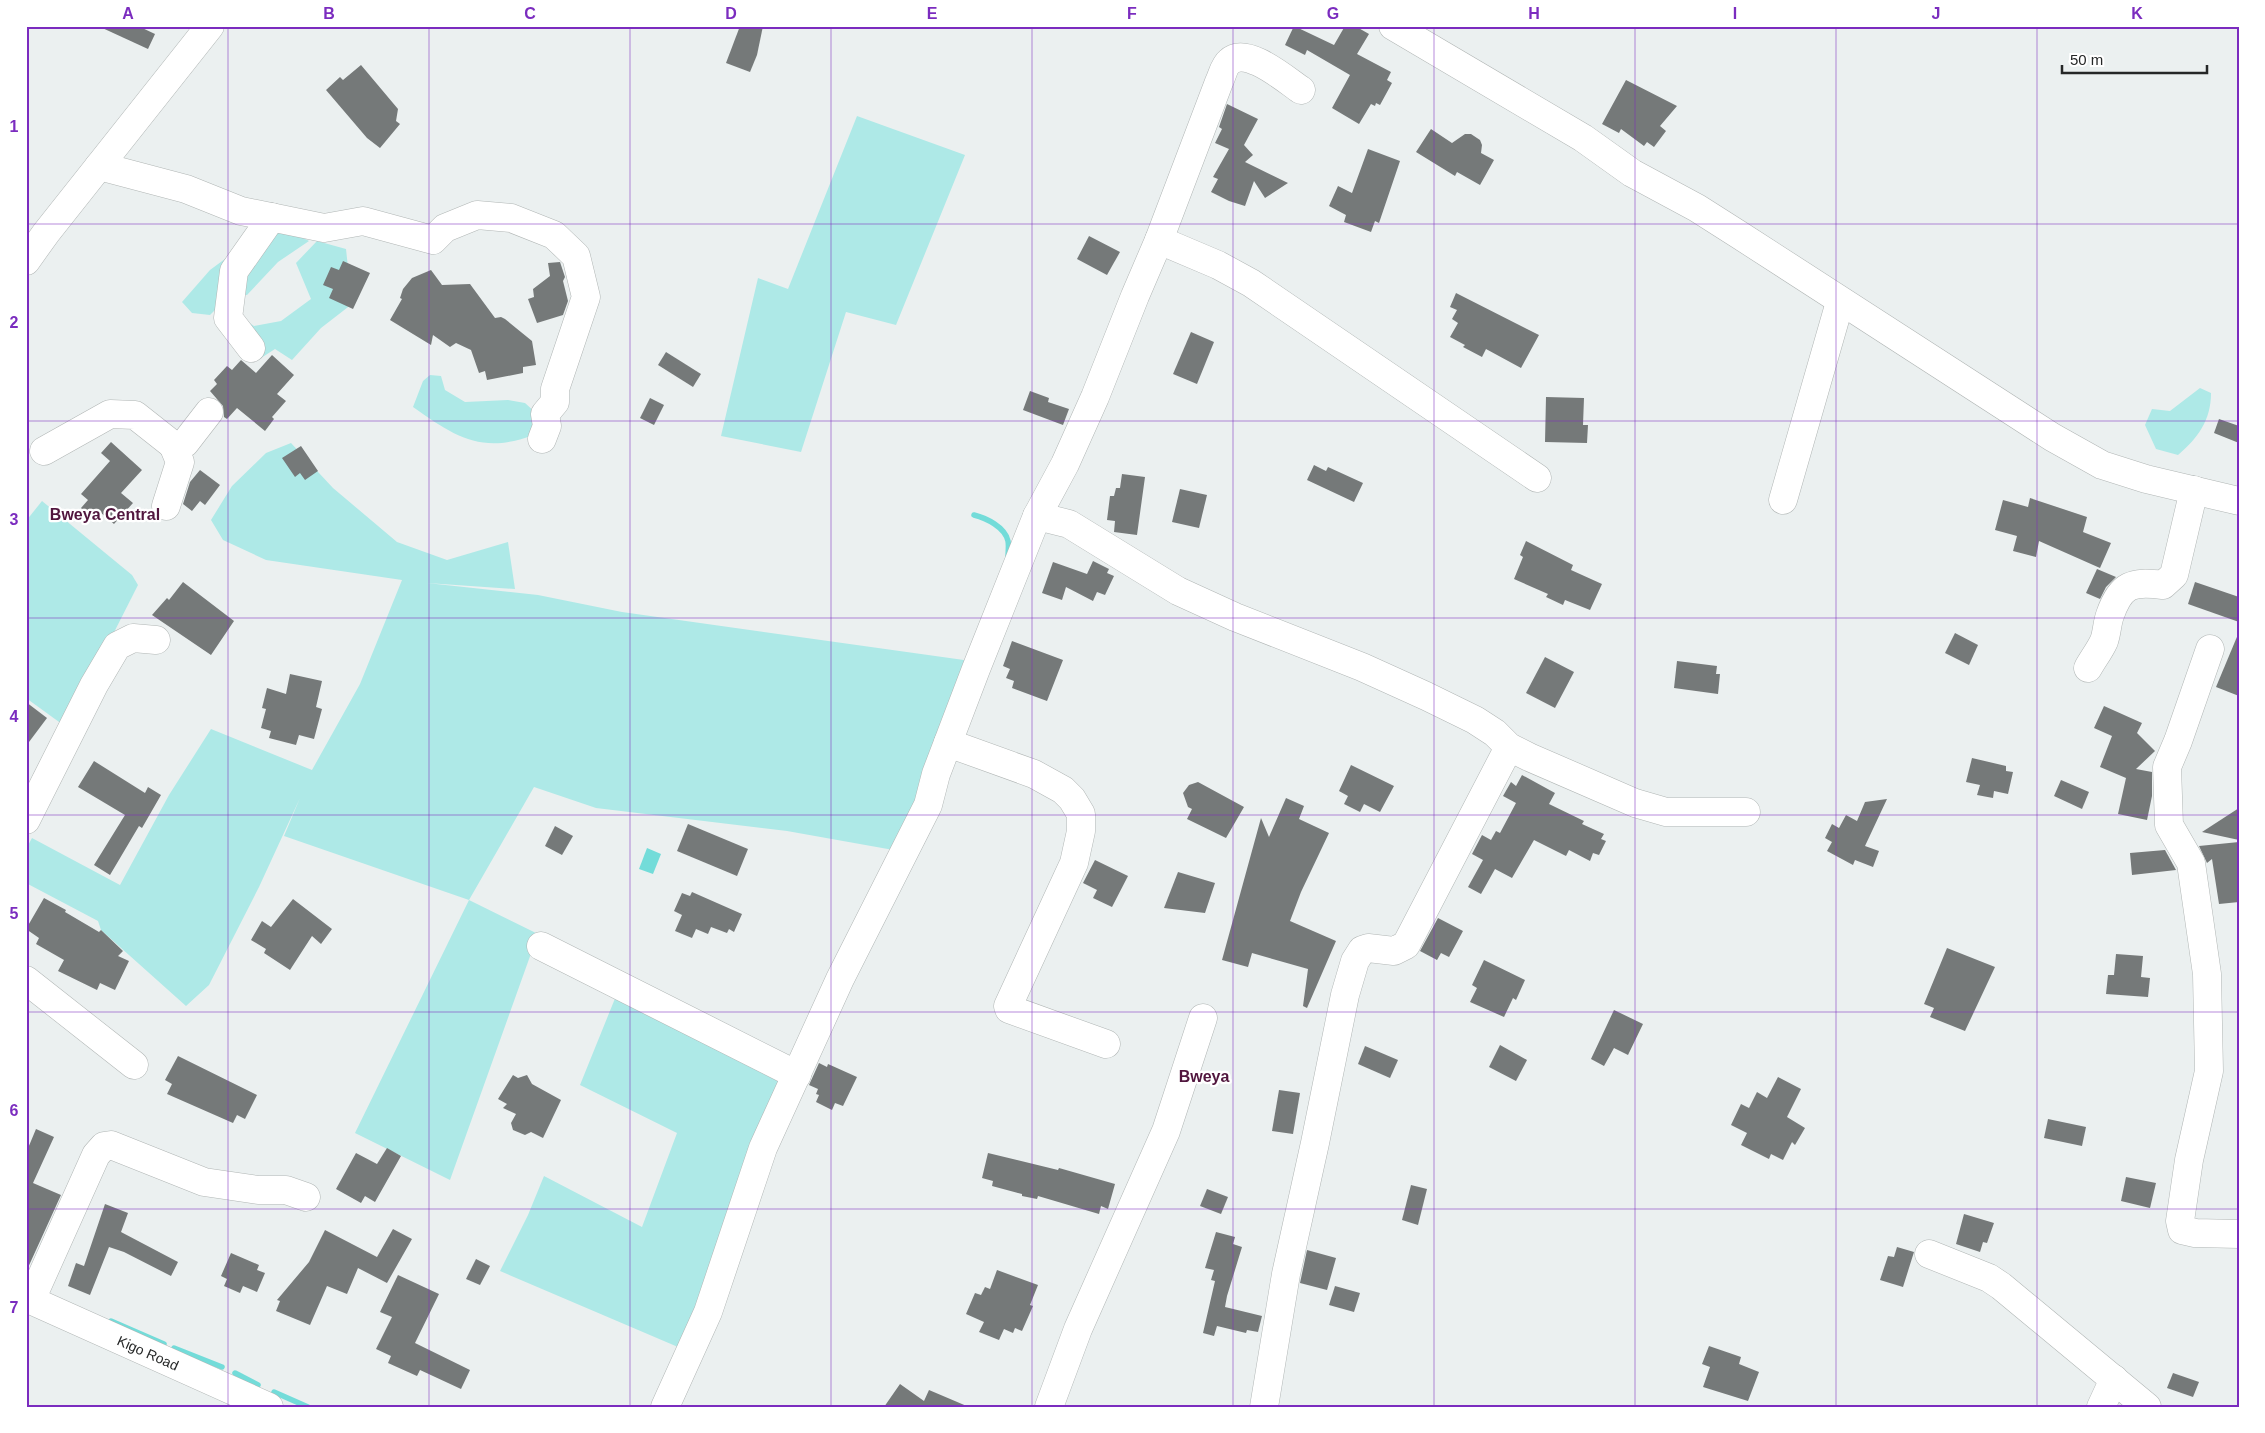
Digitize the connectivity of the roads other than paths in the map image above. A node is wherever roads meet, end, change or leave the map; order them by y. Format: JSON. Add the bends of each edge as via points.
{"nodes":[{"id":1,"x":210,"y":26,"type":"edge"},
{"id":2,"x":1393,"y":26,"type":"edge"},
{"id":3,"x":1301,"y":90,"type":"dead end"},
{"id":4,"x":99,"y":166,"type":"junction"},
{"id":5,"x":272,"y":217,"type":"junction"},
{"id":6,"x":1159,"y":240,"type":"junction"},
{"id":7,"x":26,"y":261,"type":"edge"},
{"id":8,"x":1840,"y":302,"type":"junction"},
{"id":9,"x":251,"y":348,"type":"dead end"},
{"id":10,"x":209,"y":412,"type":"dead end"},
{"id":11,"x":542,"y":440,"type":"dead end"},
{"id":12,"x":173,"y":445,"type":"junction"},
{"id":13,"x":44,"y":451,"type":"dead end"},
{"id":14,"x":1537,"y":478,"type":"dead end"},
{"id":15,"x":2194,"y":490,"type":"junction"},
{"id":16,"x":1782,"y":500,"type":"dead end"},
{"id":17,"x":2239,"y":501,"type":"edge"},
{"id":18,"x":166,"y":506,"type":"dead end"},
{"id":19,"x":1037,"y":516,"type":"junction"},
{"id":20,"x":156,"y":640,"type":"dead end"},
{"id":21,"x":2210,"y":649,"type":"dead end"},
{"id":22,"x":2088,"y":668,"type":"dead end"},
{"id":23,"x":948,"y":743,"type":"junction"},
{"id":24,"x":1509,"y":747,"type":"junction"},
{"id":25,"x":1746,"y":812,"type":"dead end"},
{"id":26,"x":27,"y":817,"type":"edge"},
{"id":27,"x":541,"y":946,"type":"dead end"},
{"id":28,"x":26,"y":980,"type":"edge"},
{"id":29,"x":1203,"y":1018,"type":"dead end"},
{"id":30,"x":1106,"y":1044,"type":"dead end"},
{"id":31,"x":134,"y":1065,"type":"dead end"},
{"id":32,"x":797,"y":1075,"type":"junction"},
{"id":33,"x":306,"y":1197,"type":"dead end"},
{"id":34,"x":2239,"y":1234,"type":"edge"},
{"id":35,"x":1928,"y":1254,"type":"dead end"},
{"id":36,"x":28,"y":1299,"type":"edge"},
{"id":37,"x":2114,"y":1379,"type":"junction"},
{"id":38,"x":269,"y":1407,"type":"edge"},
{"id":39,"x":665,"y":1407,"type":"edge"},
{"id":40,"x":1048,"y":1407,"type":"edge"},
{"id":41,"x":1264,"y":1407,"type":"edge"},
{"id":42,"x":2100,"y":1407,"type":"edge"},
{"id":43,"x":2148,"y":1407,"type":"edge"}],
"edges":[{"from":1,"to":4,"type":"street"},
{"from":2,"to":8,"type":"street","via":[[1583,138],[1632,173],[1697,208]]},
{"from":3,"to":6,"type":"street","via":[[1249,57],[1234,58],[1228,63]]},
{"from":4,"to":5,"type":"street","via":[[186,188],[241,211]]},
{"from":4,"to":7,"type":"street"},
{"from":5,"to":9,"type":"street","via":[[234,271],[228,318]]},
{"from":5,"to":11,"type":"street","via":[[324,228],[363,221],[433,240],[445,228],[477,215],[511,218],[554,235],[576,256],[586,296],[555,389],[555,402],[545,414],[547,426]]},
{"from":6,"to":14,"type":"street","via":[[1218,264],[1251,283]]},
{"from":6,"to":19,"type":"street","via":[[1095,397]]},
{"from":8,"to":15,"type":"street","via":[[2052,437],[2102,464]]},
{"from":8,"to":16,"type":"street"},
{"from":10,"to":12,"type":"street","via":[[185,443]]},
{"from":12,"to":13,"type":"street","via":[[135,415],[110,414]]},
{"from":12,"to":18,"type":"street","via":[[180,462]]},
{"from":15,"to":17,"type":"street"},
{"from":15,"to":22,"type":"street","via":[[2174,575],[2163,584],[2137,584],[2122,590],[2110,614],[2104,641]]},
{"from":19,"to":23,"type":"street"},
{"from":19,"to":24,"type":"street","via":[[1069,524],[1178,591],[1362,667],[1442,704],[1485,727]]},
{"from":20,"to":26,"type":"street","via":[[132,638],[117,646]]},
{"from":21,"to":34,"type":"street","via":[[2167,767],[2169,825],[2191,863],[2207,974],[2208,1071],[2180,1221],[2182,1230],[2195,1234]]},
{"from":23,"to":30,"type":"street","via":[[1034,774],[1063,790],[1081,814],[1082,831],[1074,863],[1008,1006],[1030,1018]]},
{"from":23,"to":32,"type":"street","via":[[928,805],[847,966]]},
{"from":24,"to":25,"type":"street","via":[[1657,811]]},
{"from":24,"to":41,"type":"street","via":[[1406,945],[1394,951],[1368,948],[1362,950],[1355,961],[1287,1266]]},
{"from":27,"to":32,"type":"street"},
{"from":28,"to":31,"type":"street"},
{"from":29,"to":40,"type":"street","via":[[1166,1131],[1078,1329]]},
{"from":32,"to":39,"type":"street","via":[[763,1148],[708,1312]]},
{"from":33,"to":36,"type":"street","via":[[286,1190],[258,1190],[204,1182],[112,1145],[104,1146],[96,1156]]},
{"from":35,"to":37,"type":"street","via":[[1989,1278],[2001,1286]]},
{"from":36,"to":38,"type":"street","name":"Kigo Road"},
{"from":37,"to":42,"type":"street"},
{"from":37,"to":43,"type":"street"}]}
